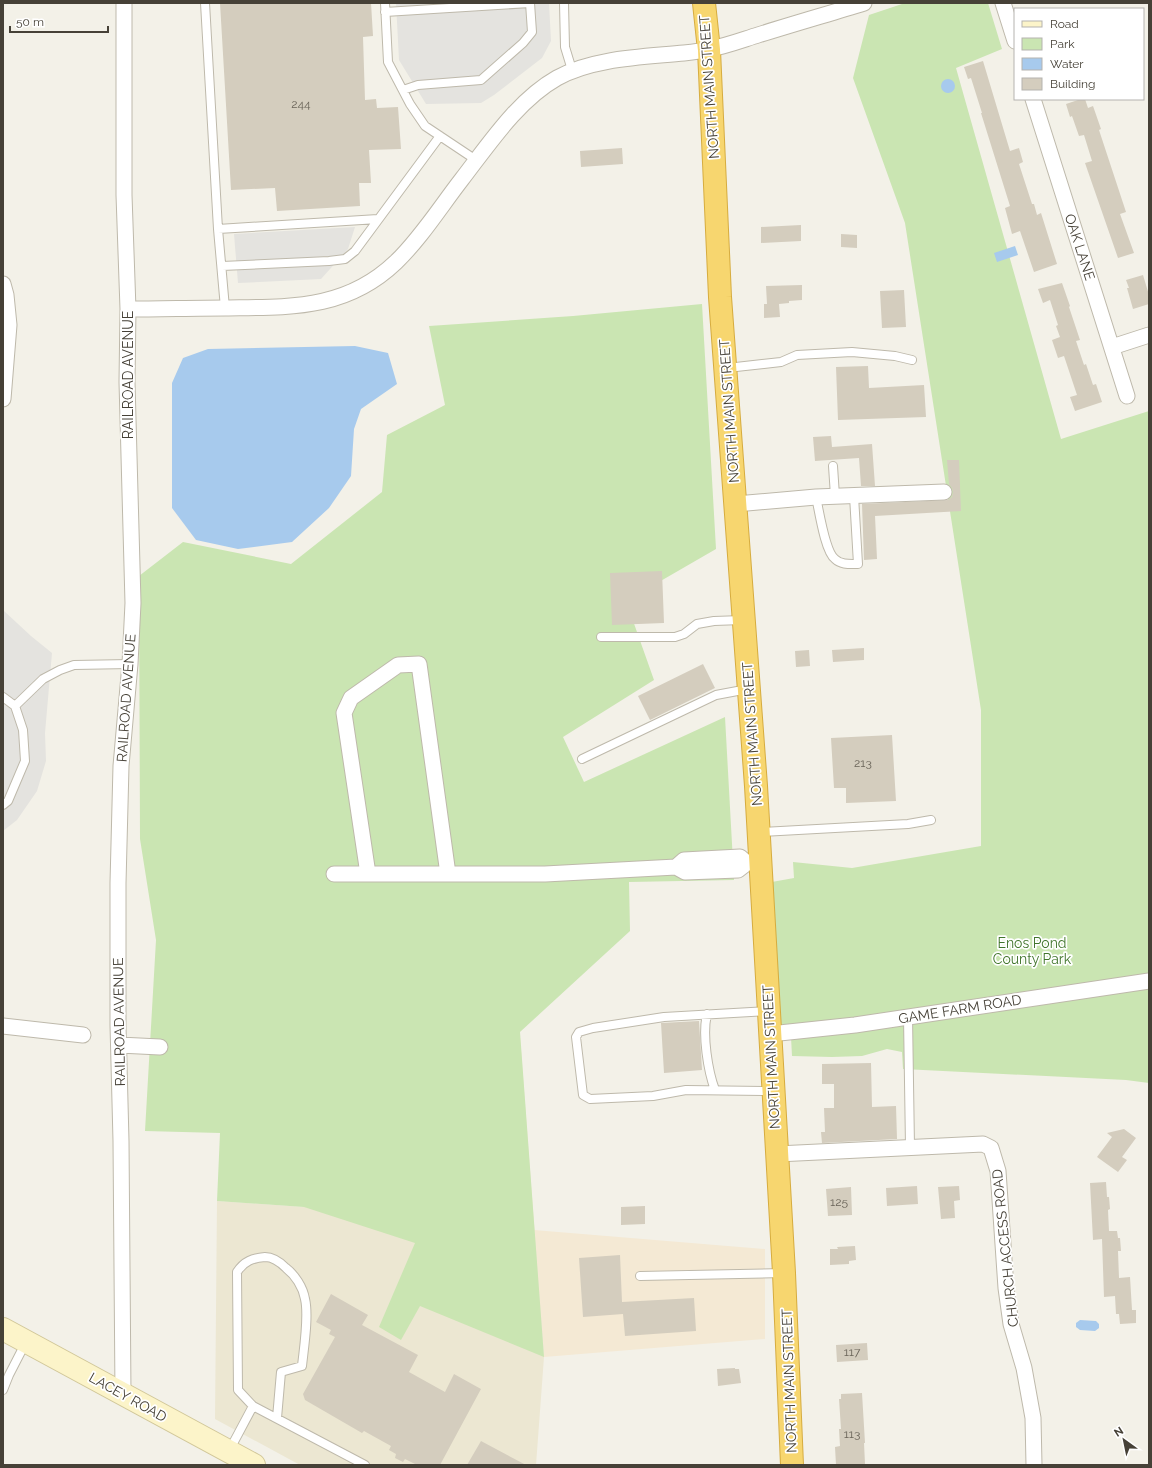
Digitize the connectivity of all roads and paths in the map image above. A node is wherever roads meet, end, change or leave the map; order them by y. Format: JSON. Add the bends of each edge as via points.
{"nodes":[{"id":1,"x":124,"y":3,"type":"edge"},
{"id":2,"x":205,"y":3,"type":"edge"},
{"id":3,"x":385,"y":3,"type":"edge"},
{"id":4,"x":530,"y":3,"type":"edge"},
{"id":5,"x":537,"y":3,"type":"edge"},
{"id":6,"x":564,"y":3,"type":"edge"},
{"id":7,"x":704,"y":3,"type":"edge"},
{"id":8,"x":864,"y":3,"type":"edge"},
{"id":9,"x":1003,"y":3,"type":"edge"},
{"id":10,"x":385,"y":12,"type":"junction"},
{"id":11,"x":1014,"y":38,"type":"edge"},
{"id":12,"x":709,"y":50,"type":"junction"},
{"id":13,"x":572,"y":70,"type":"junction"},
{"id":14,"x":403,"y":90,"type":"junction"},
{"id":15,"x":1033,"y":100,"type":"edge"},
{"id":16,"x":440,"y":136,"type":"junction"},
{"id":17,"x":476,"y":160,"type":"junction"},
{"id":18,"x":378,"y":219,"type":"junction"},
{"id":19,"x":218,"y":229,"type":"junction"},
{"id":20,"x":222,"y":266,"type":"junction"},
{"id":21,"x":3,"y":284,"type":"edge"},
{"id":22,"x":225,"y":308,"type":"junction"},
{"id":23,"x":128,"y":309,"type":"junction"},
{"id":24,"x":1149,"y":335,"type":"edge"},
{"id":25,"x":1112,"y":347,"type":"junction"},
{"id":26,"x":912,"y":360,"type":"dead end"},
{"id":27,"x":726,"y":368,"type":"junction"},
{"id":28,"x":1127,"y":396,"type":"dead end"},
{"id":29,"x":3,"y":398,"type":"edge"},
{"id":30,"x":833,"y":466,"type":"dead end"},
{"id":31,"x":944,"y":492,"type":"dead end"},
{"id":32,"x":835,"y":496,"type":"junction"},
{"id":33,"x":854,"y":496,"type":"junction"},
{"id":34,"x":816,"y":497,"type":"junction"},
{"id":35,"x":736,"y":504,"type":"junction"},
{"id":36,"x":744,"y":619,"type":"junction"},
{"id":37,"x":601,"y":637,"type":"dead end"},
{"id":38,"x":130,"y":664,"type":"junction"},
{"id":39,"x":750,"y":688,"type":"junction"},
{"id":40,"x":3,"y":697,"type":"edge"},
{"id":41,"x":15,"y":706,"type":"junction"},
{"id":42,"x":582,"y":759,"type":"dead end"},
{"id":43,"x":3,"y":805,"type":"edge"},
{"id":44,"x":931,"y":820,"type":"dead end"},
{"id":45,"x":759,"y":832,"type":"junction"},
{"id":46,"x":753,"y":863,"type":"junction"},
{"id":47,"x":334,"y":874,"type":"dead end"},
{"id":48,"x":368,"y":874,"type":"junction"},
{"id":49,"x":448,"y":874,"type":"junction"},
{"id":50,"x":1149,"y":981,"type":"edge"},
{"id":51,"x":768,"y":1010,"type":"junction"},
{"id":52,"x":707,"y":1014,"type":"junction"},
{"id":53,"x":908,"y":1017,"type":"junction"},
{"id":54,"x":3,"y":1026,"type":"edge"},
{"id":55,"x":770,"y":1034,"type":"junction"},
{"id":56,"x":83,"y":1035,"type":"dead end"},
{"id":57,"x":119,"y":1045,"type":"junction"},
{"id":58,"x":160,"y":1047,"type":"dead end"},
{"id":59,"x":716,"y":1090,"type":"junction"},
{"id":60,"x":773,"y":1091,"type":"junction"},
{"id":61,"x":910,"y":1147,"type":"junction"},
{"id":62,"x":777,"y":1154,"type":"junction"},
{"id":63,"x":784,"y":1273,"type":"junction"},
{"id":64,"x":640,"y":1276,"type":"dead end"},
{"id":65,"x":3,"y":1329,"type":"edge"},
{"id":66,"x":27,"y":1342,"type":"junction"},
{"id":67,"x":3,"y":1390,"type":"edge"},
{"id":68,"x":123,"y":1394,"type":"junction"},
{"id":69,"x":253,"y":1406,"type":"junction"},
{"id":70,"x":277,"y":1418,"type":"junction"},
{"id":71,"x":229,"y":1451,"type":"junction"},
{"id":72,"x":254,"y":1465,"type":"edge"},
{"id":73,"x":365,"y":1465,"type":"edge"},
{"id":74,"x":792,"y":1465,"type":"edge"},
{"id":75,"x":1034,"y":1465,"type":"edge"}],
"edges":[{"from":1,"to":23,"type":"street","name":"RAILROAD AVENUE","via":[[124,195]]},
{"from":2,"to":19,"type":"lane"},
{"from":3,"to":10,"type":"lane"},
{"from":4,"to":5,"type":"lane"},
{"from":4,"to":10,"type":"lane"},
{"from":4,"to":14,"type":"lane","via":[[532,32],[480,80],[418,85]]},
{"from":6,"to":13,"type":"lane","via":[[566,47]]},
{"from":7,"to":12,"type":"highway","name":"NORTH MAIN STREET"},
{"from":8,"to":12,"type":"street"},
{"from":9,"to":11,"type":"street"},
{"from":10,"to":14,"type":"lane","via":[[388,62]]},
{"from":12,"to":13,"type":"street","via":[[603,62]]},
{"from":12,"to":27,"type":"highway","name":"NORTH MAIN STREET","via":[[720,296]]},
{"from":13,"to":17,"type":"street","via":[[529,98]]},
{"from":14,"to":16,"type":"lane","via":[[425,126]]},
{"from":15,"to":25,"type":"street","name":"OAK LANE"},
{"from":16,"to":17,"type":"lane"},
{"from":16,"to":18,"type":"lane"},
{"from":17,"to":22,"type":"street","via":[[409,248],[379,276],[361,287],[324,302],[302,306]]},
{"from":18,"to":19,"type":"lane"},
{"from":18,"to":20,"type":"lane","via":[[355,251],[345,259]]},
{"from":19,"to":20,"type":"lane"},
{"from":20,"to":22,"type":"lane"},
{"from":21,"to":29,"type":"street","via":[[9,325]]},
{"from":22,"to":23,"type":"street"},
{"from":23,"to":38,"type":"street","name":"RAILROAD AVENUE","via":[[127,382],[133,603]]},
{"from":24,"to":25,"type":"street"},
{"from":25,"to":28,"type":"street","name":"OAK LANE"},
{"from":26,"to":27,"type":"lane","via":[[852,352],[797,355],[781,362]]},
{"from":27,"to":35,"type":"highway","name":"NORTH MAIN STREET"},
{"from":30,"to":32,"type":"lane"},
{"from":31,"to":33,"type":"street"},
{"from":32,"to":33,"type":"street"},
{"from":32,"to":34,"type":"street"},
{"from":33,"to":34,"type":"lane","via":[[858,564],[842,563],[834,559],[828,551]]},
{"from":34,"to":35,"type":"street"},
{"from":35,"to":36,"type":"highway","name":"NORTH MAIN STREET"},
{"from":36,"to":37,"type":"lane","via":[[697,624],[675,637]]},
{"from":36,"to":39,"type":"highway","name":"NORTH MAIN STREET"},
{"from":38,"to":41,"type":"lane","via":[[74,664],[42,679]]},
{"from":38,"to":57,"type":"street","name":"RAILROAD AVENUE","via":[[121,766],[118,883]]},
{"from":39,"to":42,"type":"lane","via":[[716,695]]},
{"from":39,"to":45,"type":"highway","name":"NORTH MAIN STREET"},
{"from":40,"to":41,"type":"lane"},
{"from":41,"to":43,"type":"lane","via":[[23,730],[25,761],[8,801]]},
{"from":44,"to":45,"type":"lane","via":[[908,824]]},
{"from":45,"to":46,"type":"highway","name":"NORTH MAIN STREET"},
{"from":46,"to":49,"type":"street","via":[[740,856],[684,860],[676,867],[545,874]]},
{"from":46,"to":51,"type":"highway","name":"NORTH MAIN STREET"},
{"from":47,"to":48,"type":"street"},
{"from":48,"to":49,"type":"street"},
{"from":48,"to":49,"type":"street","via":[[344,713],[351,698],[398,665],[419,664]]},
{"from":50,"to":53,"type":"street","name":"GAME FARM ROAD"},
{"from":51,"to":52,"type":"lane"},
{"from":51,"to":55,"type":"highway","name":"NORTH MAIN STREET"},
{"from":52,"to":59,"type":"lane","via":[[705,1034],[711,1079]]},
{"from":52,"to":59,"type":"lane","via":[[664,1016],[593,1028],[580,1032],[576,1037],[583,1095],[590,1099],[653,1096],[686,1090]]},
{"from":53,"to":55,"type":"street","name":"GAME FARM ROAD"},
{"from":53,"to":61,"type":"lane"},
{"from":54,"to":56,"type":"street"},
{"from":55,"to":60,"type":"highway","name":"NORTH MAIN STREET"},
{"from":57,"to":58,"type":"street"},
{"from":57,"to":68,"type":"street","name":"RAILROAD AVENUE"},
{"from":59,"to":60,"type":"lane"},
{"from":60,"to":62,"type":"highway","name":"NORTH MAIN STREET"},
{"from":61,"to":62,"type":"street","name":"CHURCH ACCESS ROAD"},
{"from":61,"to":75,"type":"street","name":"CHURCH ACCESS ROAD","via":[[983,1144],[991,1148],[998,1171],[1011,1324],[1024,1368],[1033,1418]]},
{"from":62,"to":63,"type":"highway","name":"NORTH MAIN STREET"},
{"from":63,"to":64,"type":"lane"},
{"from":63,"to":74,"type":"highway","name":"NORTH MAIN STREET"},
{"from":65,"to":66,"type":"main road","name":"LACEY ROAD"},
{"from":66,"to":67,"type":"lane"},
{"from":66,"to":68,"type":"main road","name":"LACEY ROAD"},
{"from":68,"to":71,"type":"main road","name":"LACEY ROAD"},
{"from":69,"to":70,"type":"lane"},
{"from":69,"to":70,"type":"lane","via":[[238,1390],[237,1272],[240,1266],[256,1257],[268,1257],[280,1262],[297,1279],[305,1298],[306,1313],[302,1366],[281,1372]]},
{"from":69,"to":71,"type":"lane"},
{"from":70,"to":73,"type":"lane"},
{"from":71,"to":72,"type":"main road","name":"LACEY ROAD"}]}
